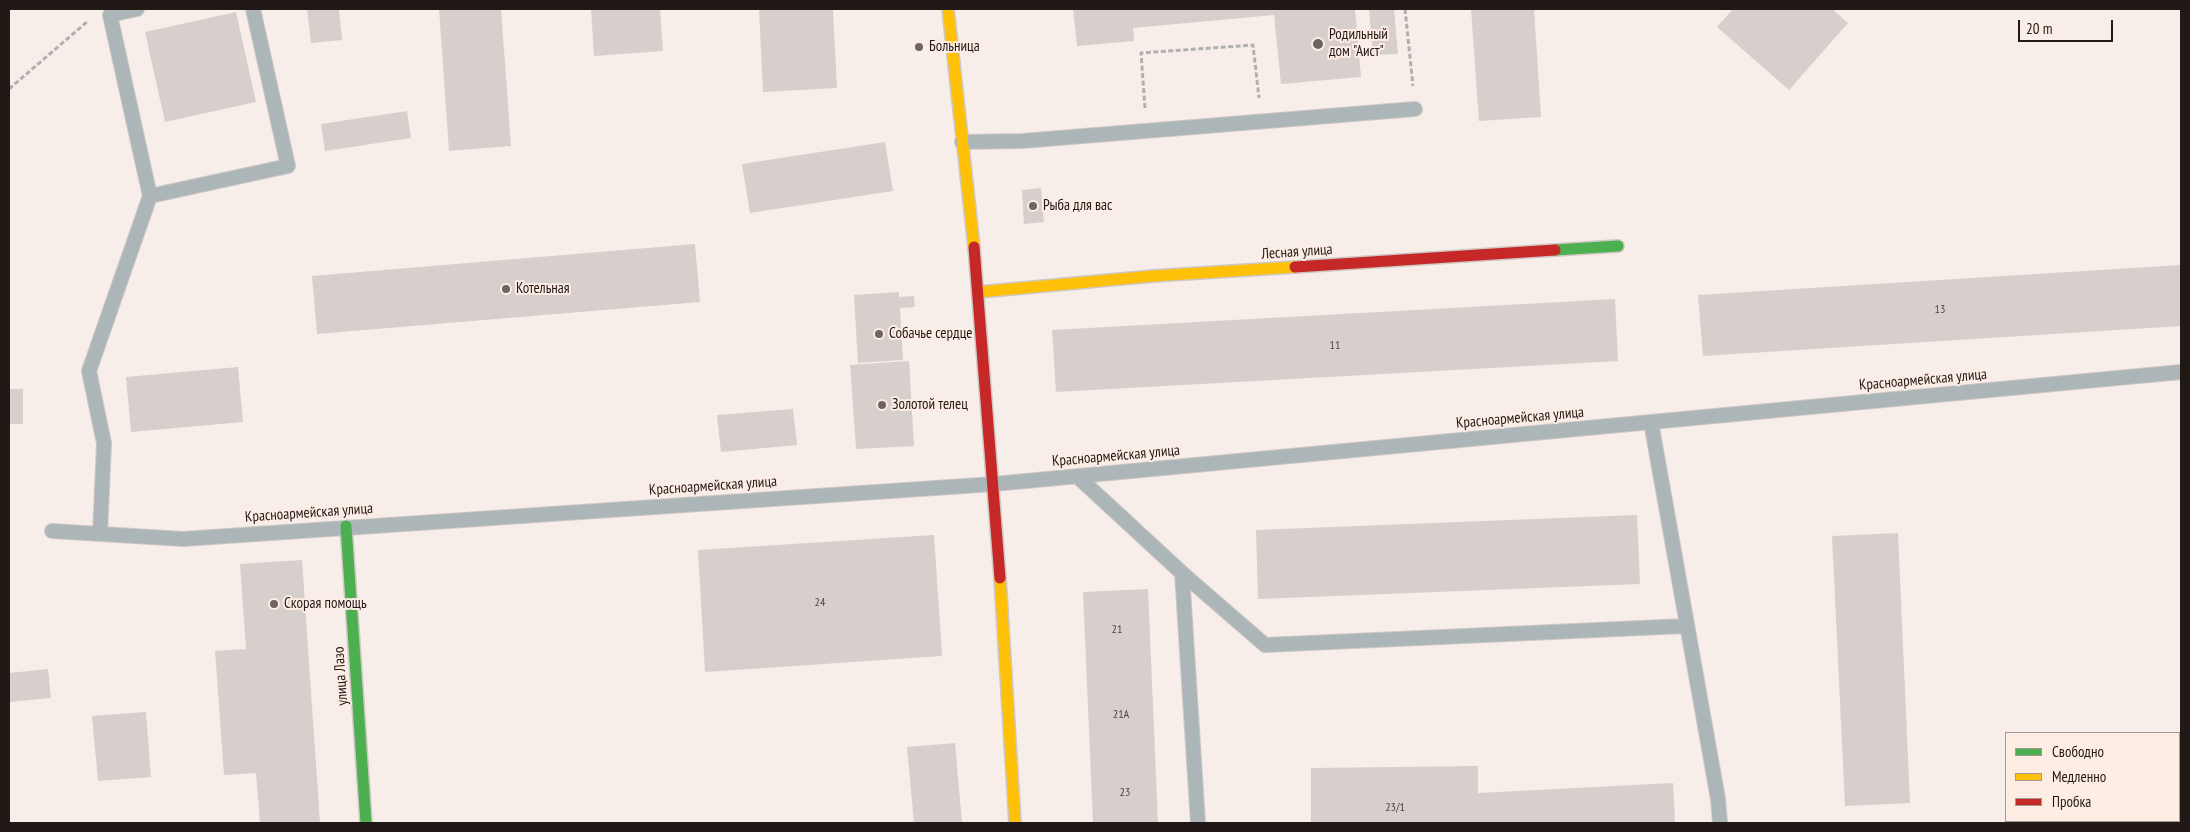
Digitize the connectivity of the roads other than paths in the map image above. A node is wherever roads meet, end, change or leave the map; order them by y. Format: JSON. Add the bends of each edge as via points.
{"nodes":[{"id":1,"x":137,"y":9,"type":"edge"},
{"id":2,"x":253,"y":9,"type":"edge"},
{"id":3,"x":948,"y":9,"type":"edge"},
{"id":4,"x":1415,"y":109,"type":"road end"},
{"id":5,"x":962,"y":142,"type":"junction"},
{"id":6,"x":150,"y":196,"type":"junction"},
{"id":7,"x":1618,"y":246,"type":"dead end"},
{"id":8,"x":979,"y":292,"type":"junction"},
{"id":9,"x":2181,"y":372,"type":"edge"},
{"id":10,"x":1651,"y":422,"type":"junction"},
{"id":11,"x":1077,"y":476,"type":"junction"},
{"id":12,"x":994,"y":484,"type":"junction"},
{"id":13,"x":346,"y":526,"type":"junction"},
{"id":14,"x":52,"y":531,"type":"dead end"},
{"id":15,"x":100,"y":534,"type":"junction"},
{"id":16,"x":1182,"y":573,"type":"junction"},
{"id":17,"x":1686,"y":626,"type":"junction"},
{"id":18,"x":366,"y":823,"type":"edge"},
{"id":19,"x":1015,"y":823,"type":"edge"},
{"id":20,"x":1198,"y":823,"type":"edge"},
{"id":21,"x":1720,"y":823,"type":"edge"}],
"edges":[{"from":1,"to":6,"type":"lane","via":[[110,15]]},
{"from":2,"to":6,"type":"lane","via":[[288,166]]},
{"from":3,"to":5,"type":"street"},
{"from":4,"to":5,"type":"lane","via":[[1022,141]]},
{"from":5,"to":8,"type":"street"},
{"from":6,"to":15,"type":"lane","via":[[89,371],[104,443]]},
{"from":7,"to":8,"type":"street","name":"Лесная улица","via":[[1153,276]]},
{"from":8,"to":12,"type":"street","via":[[984,390]]},
{"from":9,"to":10,"type":"lane","name":"Красноармейская улица"},
{"from":10,"to":11,"type":"lane","name":"Красноармейская улица"},
{"from":10,"to":17,"type":"lane"},
{"from":11,"to":12,"type":"lane","name":"Красноармейская улица"},
{"from":11,"to":16,"type":"lane"},
{"from":12,"to":13,"type":"lane","name":"Красноармейская улица"},
{"from":12,"to":19,"type":"street"},
{"from":13,"to":15,"type":"lane","name":"Красноармейская улица","via":[[183,539]]},
{"from":13,"to":18,"type":"street","name":"улица Лазо"},
{"from":14,"to":15,"type":"lane","name":"Красноармейская улица"},
{"from":16,"to":17,"type":"lane","via":[[1265,645]]},
{"from":16,"to":20,"type":"lane"},
{"from":17,"to":21,"type":"lane"}]}
